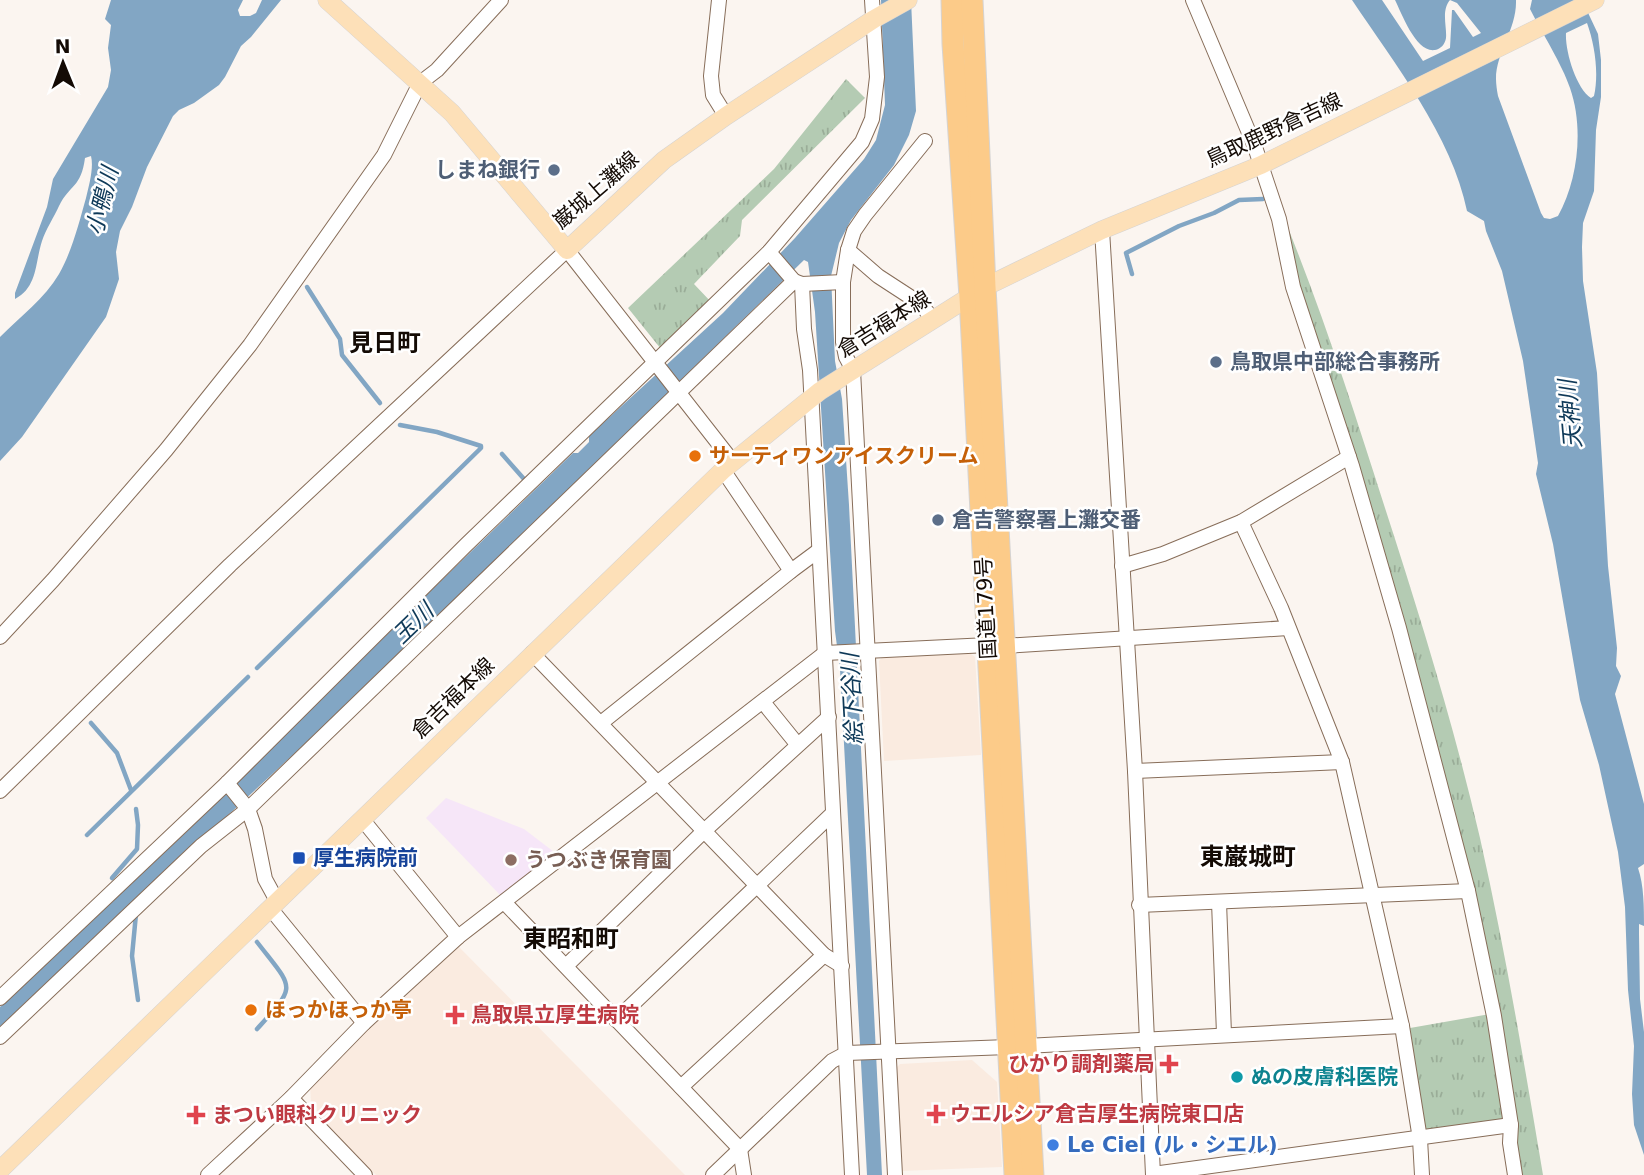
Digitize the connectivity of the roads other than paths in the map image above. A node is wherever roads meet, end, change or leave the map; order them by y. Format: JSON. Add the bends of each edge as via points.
{"nodes":[{"id":1,"x":327,"y":0,"type":"edge"},
{"id":2,"x":501,"y":0,"type":"edge"},
{"id":3,"x":719,"y":0,"type":"edge"},
{"id":4,"x":908,"y":0,"type":"edge"},
{"id":5,"x":952,"y":0,"type":"edge"},
{"id":6,"x":972,"y":0,"type":"edge"},
{"id":7,"x":1193,"y":0,"type":"edge"},
{"id":8,"x":1595,"y":0,"type":"edge"},
{"id":9,"x":875,"y":11,"type":"edge"},
{"id":10,"x":416,"y":79,"type":"junction"},
{"id":11,"x":726,"y":116,"type":"junction"},
{"id":12,"x":925,"y":141,"type":"dead end"},
{"id":13,"x":1265,"y":162,"type":"junction"},
{"id":14,"x":1102,"y":230,"type":"junction"},
{"id":15,"x":567,"y":250,"type":"junction"},
{"id":16,"x":848,"y":250,"type":"junction"},
{"id":17,"x":769,"y":251,"type":"junction"},
{"id":18,"x":843,"y":282,"type":"junction"},
{"id":19,"x":798,"y":283,"type":"junction"},
{"id":20,"x":977,"y":292,"type":"junction"},
{"id":21,"x":933,"y":320,"type":"junction"},
{"id":22,"x":657,"y":364,"type":"junction"},
{"id":23,"x":850,"y":371,"type":"junction"},
{"id":24,"x":678,"y":389,"type":"junction"},
{"id":25,"x":815,"y":395,"type":"junction"},
{"id":26,"x":1349,"y":457,"type":"junction"},
{"id":27,"x":728,"y":466,"type":"junction"},
{"id":28,"x":1241,"y":522,"type":"junction"},
{"id":29,"x":818,"y":551,"type":"junction"},
{"id":30,"x":1122,"y":566,"type":"junction"},
{"id":31,"x":791,"y":570,"type":"junction"},
{"id":32,"x":1288,"y":628,"type":"junction"},
{"id":33,"x":0,"y":637,"type":"edge"},
{"id":34,"x":1126,"y":638,"type":"junction"},
{"id":35,"x":996,"y":646,"type":"junction"},
{"id":36,"x":864,"y":651,"type":"junction"},
{"id":37,"x":532,"y":653,"type":"junction"},
{"id":38,"x":830,"y":653,"type":"junction"},
{"id":39,"x":762,"y":702,"type":"junction"},
{"id":40,"x":828,"y":717,"type":"junction"},
{"id":41,"x":601,"y":723,"type":"junction"},
{"id":42,"x":797,"y":744,"type":"junction"},
{"id":43,"x":1342,"y":762,"type":"junction"},
{"id":44,"x":1135,"y":771,"type":"junction"},
{"id":45,"x":227,"y":783,"type":"junction"},
{"id":46,"x":657,"y":784,"type":"junction"},
{"id":47,"x":0,"y":791,"type":"edge"},
{"id":48,"x":247,"y":809,"type":"junction"},
{"id":49,"x":833,"y":813,"type":"junction"},
{"id":50,"x":362,"y":819,"type":"junction"},
{"id":51,"x":704,"y":831,"type":"junction"},
{"id":52,"x":758,"y":885,"type":"junction"},
{"id":53,"x":1468,"y":891,"type":"junction"},
{"id":54,"x":1374,"y":894,"type":"junction"},
{"id":55,"x":504,"y":902,"type":"junction"},
{"id":56,"x":1219,"y":902,"type":"junction"},
{"id":57,"x":273,"y":905,"type":"junction"},
{"id":58,"x":1139,"y":905,"type":"junction"},
{"id":59,"x":458,"y":936,"type":"junction"},
{"id":60,"x":824,"y":955,"type":"junction"},
{"id":61,"x":566,"y":966,"type":"junction"},
{"id":62,"x":842,"y":966,"type":"junction"},
{"id":63,"x":0,"y":998,"type":"edge"},
{"id":64,"x":616,"y":1020,"type":"junction"},
{"id":65,"x":364,"y":1023,"type":"junction"},
{"id":66,"x":1402,"y":1026,"type":"junction"},
{"id":67,"x":1224,"y":1034,"type":"junction"},
{"id":68,"x":0,"y":1037,"type":"edge"},
{"id":69,"x":1147,"y":1038,"type":"junction"},
{"id":70,"x":1017,"y":1046,"type":"junction"},
{"id":71,"x":884,"y":1051,"type":"junction"},
{"id":72,"x":853,"y":1052,"type":"junction"},
{"id":73,"x":681,"y":1087,"type":"junction"},
{"id":74,"x":290,"y":1098,"type":"junction"},
{"id":75,"x":1511,"y":1125,"type":"junction"},
{"id":76,"x":1420,"y":1139,"type":"junction"},
{"id":77,"x":740,"y":1149,"type":"junction"},
{"id":78,"x":0,"y":1170,"type":"edge"},
{"id":79,"x":216,"y":1172,"type":"edge"},
{"id":80,"x":365,"y":1175,"type":"edge"},
{"id":81,"x":713,"y":1175,"type":"edge"},
{"id":82,"x":744,"y":1175,"type":"edge"},
{"id":83,"x":852,"y":1175,"type":"edge"},
{"id":84,"x":895,"y":1175,"type":"edge"},
{"id":85,"x":1015,"y":1175,"type":"edge"},
{"id":86,"x":1033,"y":1175,"type":"edge"},
{"id":87,"x":1153,"y":1175,"type":"edge"},
{"id":88,"x":1422,"y":1175,"type":"edge"},
{"id":89,"x":1515,"y":1175,"type":"edge"}],
"edges":[{"from":1,"to":10,"type":"main road","name":"巌城上灘線"},
{"from":2,"to":10,"type":"street","via":[[437,70]]},
{"from":3,"to":11,"type":"street","via":[[711,76],[713,95]]},
{"from":4,"to":9,"type":"main road","name":"巌城上灘線"},
{"from":5,"to":20,"type":"highway","name":"国道179号"},
{"from":6,"to":20,"type":"highway","name":"国道179号"},
{"from":7,"to":13,"type":"street"},
{"from":8,"to":13,"type":"main road","name":"鳥取鹿野倉吉線"},
{"from":9,"to":11,"type":"main road","name":"巌城上灘線"},
{"from":9,"to":17,"type":"street","via":[[876,96],[862,142]]},
{"from":10,"to":15,"type":"main road","name":"巌城上灘線","via":[[452,113]]},
{"from":10,"to":33,"type":"street","via":[[384,155],[250,345],[166,450]]},
{"from":11,"to":15,"type":"main road","name":"巌城上灘線","via":[[664,160]]},
{"from":12,"to":16,"type":"street","via":[[866,215]]},
{"from":13,"to":14,"type":"main road","name":"鳥取鹿野倉吉線"},
{"from":13,"to":26,"type":"street","via":[[1293,287]]},
{"from":14,"to":20,"type":"main road","name":"鳥取鹿野倉吉線"},
{"from":14,"to":30,"type":"street"},
{"from":15,"to":22,"type":"street"},
{"from":15,"to":47,"type":"street","via":[[230,565]]},
{"from":16,"to":18,"type":"street"},
{"from":16,"to":21,"type":"street","via":[[921,304]]},
{"from":17,"to":19,"type":"street"},
{"from":17,"to":22,"type":"street"},
{"from":18,"to":19,"type":"street"},
{"from":18,"to":23,"type":"street","via":[[844,342]]},
{"from":19,"to":24,"type":"street"},
{"from":19,"to":25,"type":"street"},
{"from":20,"to":21,"type":"main road","name":"倉吉福本線"},
{"from":20,"to":35,"type":"highway","name":"国道179号"},
{"from":21,"to":23,"type":"main road","name":"倉吉福本線"},
{"from":22,"to":24,"type":"street"},
{"from":22,"to":45,"type":"street","via":[[456,554]]},
{"from":23,"to":25,"type":"main road","name":"倉吉福本線"},
{"from":23,"to":36,"type":"street"},
{"from":24,"to":27,"type":"street"},
{"from":24,"to":48,"type":"street"},
{"from":25,"to":27,"type":"main road","name":"倉吉福本線"},
{"from":25,"to":29,"type":"street"},
{"from":26,"to":28,"type":"street"},
{"from":26,"to":53,"type":"street"},
{"from":27,"to":31,"type":"street"},
{"from":27,"to":37,"type":"main road","name":"倉吉福本線"},
{"from":28,"to":30,"type":"street"},
{"from":28,"to":32,"type":"street"},
{"from":29,"to":31,"type":"street"},
{"from":29,"to":38,"type":"street"},
{"from":30,"to":34,"type":"street"},
{"from":31,"to":41,"type":"street"},
{"from":32,"to":34,"type":"street"},
{"from":32,"to":43,"type":"street"},
{"from":34,"to":35,"type":"street"},
{"from":34,"to":44,"type":"street"},
{"from":35,"to":36,"type":"street"},
{"from":35,"to":70,"type":"highway","name":"国道179号"},
{"from":36,"to":38,"type":"street"},
{"from":36,"to":71,"type":"street"},
{"from":37,"to":41,"type":"street"},
{"from":37,"to":50,"type":"main road","name":"倉吉福本線"},
{"from":38,"to":39,"type":"street"},
{"from":38,"to":40,"type":"street"},
{"from":39,"to":42,"type":"street"},
{"from":39,"to":46,"type":"street"},
{"from":40,"to":42,"type":"street"},
{"from":40,"to":49,"type":"street"},
{"from":41,"to":46,"type":"street"},
{"from":42,"to":51,"type":"street"},
{"from":43,"to":44,"type":"street"},
{"from":43,"to":54,"type":"street"},
{"from":44,"to":58,"type":"street"},
{"from":45,"to":48,"type":"street"},
{"from":45,"to":63,"type":"street"},
{"from":46,"to":51,"type":"street"},
{"from":46,"to":55,"type":"street"},
{"from":48,"to":57,"type":"street"},
{"from":48,"to":68,"type":"street","via":[[201,846]]},
{"from":49,"to":52,"type":"street"},
{"from":49,"to":62,"type":"street"},
{"from":50,"to":57,"type":"main road","name":"倉吉福本線"},
{"from":50,"to":59,"type":"street"},
{"from":51,"to":52,"type":"street"},
{"from":51,"to":61,"type":"street"},
{"from":52,"to":60,"type":"street"},
{"from":52,"to":64,"type":"street"},
{"from":53,"to":54,"type":"street"},
{"from":53,"to":75,"type":"street"},
{"from":54,"to":56,"type":"street"},
{"from":54,"to":66,"type":"street"},
{"from":55,"to":59,"type":"street"},
{"from":55,"to":61,"type":"street"},
{"from":56,"to":58,"type":"street"},
{"from":56,"to":67,"type":"street"},
{"from":57,"to":65,"type":"street"},
{"from":57,"to":78,"type":"main road","name":"倉吉福本線"},
{"from":58,"to":69,"type":"street"},
{"from":59,"to":65,"type":"street"},
{"from":60,"to":62,"type":"street"},
{"from":60,"to":73,"type":"street"},
{"from":61,"to":64,"type":"street"},
{"from":62,"to":72,"type":"street"},
{"from":64,"to":73,"type":"street"},
{"from":65,"to":74,"type":"street"},
{"from":66,"to":67,"type":"street"},
{"from":66,"to":76,"type":"street"},
{"from":67,"to":69,"type":"street"},
{"from":69,"to":70,"type":"street"},
{"from":69,"to":87,"type":"street"},
{"from":70,"to":71,"type":"street"},
{"from":70,"to":85,"type":"highway","name":"国道179号"},
{"from":70,"to":86,"type":"highway","name":"国道179号"},
{"from":71,"to":72,"type":"street"},
{"from":71,"to":84,"type":"street"},
{"from":72,"to":77,"type":"street","via":[[832,1061]]},
{"from":72,"to":83,"type":"street"},
{"from":73,"to":77,"type":"street"},
{"from":74,"to":79,"type":"street"},
{"from":74,"to":80,"type":"street"},
{"from":75,"to":76,"type":"street"},
{"from":75,"to":89,"type":"street"},
{"from":76,"to":87,"type":"street"},
{"from":76,"to":88,"type":"street"},
{"from":77,"to":81,"type":"street"},
{"from":77,"to":82,"type":"street"}]}
